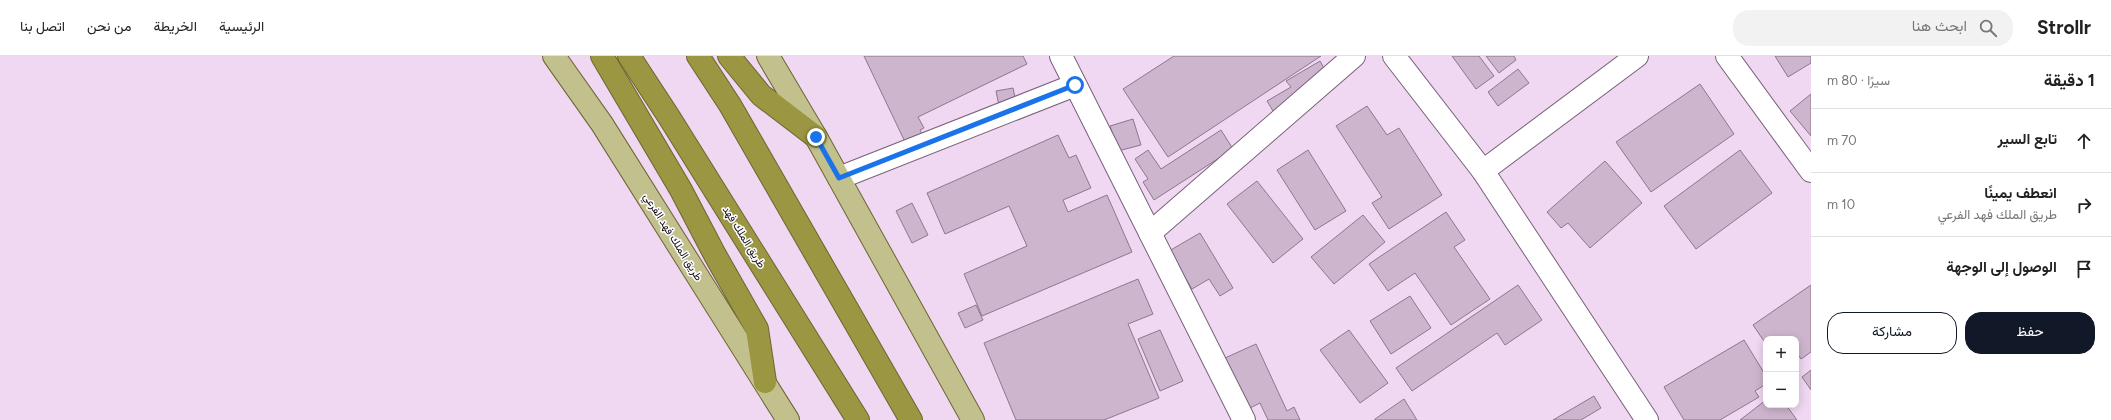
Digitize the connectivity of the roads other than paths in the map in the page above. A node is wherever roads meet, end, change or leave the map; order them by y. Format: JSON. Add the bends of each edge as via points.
{"nodes":[{"id":1,"x":554,"y":56,"type":"edge"},
{"id":2,"x":602,"y":56,"type":"edge"},
{"id":3,"x":629,"y":56,"type":"edge"},
{"id":4,"x":698,"y":56,"type":"edge"},
{"id":5,"x":729,"y":56,"type":"edge"},
{"id":6,"x":768,"y":56,"type":"edge"},
{"id":7,"x":1061,"y":56,"type":"edge"},
{"id":8,"x":1354,"y":56,"type":"edge"},
{"id":9,"x":1394,"y":56,"type":"edge"},
{"id":10,"x":1637,"y":56,"type":"edge"},
{"id":11,"x":1728,"y":56,"type":"edge"},
{"id":12,"x":1075,"y":85,"type":"junction"},
{"id":13,"x":816,"y":137,"type":"junction"},
{"id":14,"x":1482,"y":171,"type":"junction"},
{"id":15,"x":1811,"y":171,"type":"edge"},
{"id":16,"x":839,"y":178,"type":"junction"},
{"id":17,"x":1150,"y":234,"type":"junction"},
{"id":18,"x":765,"y":382,"type":"junction"},
{"id":19,"x":788,"y":420,"type":"edge"},
{"id":20,"x":858,"y":420,"type":"edge"},
{"id":21,"x":911,"y":420,"type":"edge"},
{"id":22,"x":973,"y":420,"type":"edge"},
{"id":23,"x":1244,"y":420,"type":"edge"},
{"id":24,"x":1647,"y":420,"type":"edge"}],
"edges":[{"from":1,"to":18,"type":"main road","name":"طريق الملك فهد الفرعي","via":[[602,124]]},
{"from":2,"to":18,"type":"highway","via":[[681,190],[757,329]]},
{"from":3,"to":20,"type":"highway","name":"طريق الملك فهد"},
{"from":4,"to":21,"type":"highway","via":[[730,105]]},
{"from":5,"to":13,"type":"highway","via":[[761,95]]},
{"from":6,"to":13,"type":"main road"},
{"from":7,"to":12,"type":"street"},
{"from":8,"to":17,"type":"street"},
{"from":9,"to":14,"type":"street"},
{"from":10,"to":14,"type":"street"},
{"from":11,"to":15,"type":"street"},
{"from":12,"to":16,"type":"street"},
{"from":12,"to":17,"type":"street"},
{"from":13,"to":16,"type":"main road"},
{"from":14,"to":24,"type":"street"},
{"from":16,"to":22,"type":"main road"},
{"from":17,"to":23,"type":"street"},
{"from":18,"to":19,"type":"main road","name":"طريق الملك فهد الفرعي"}]}
